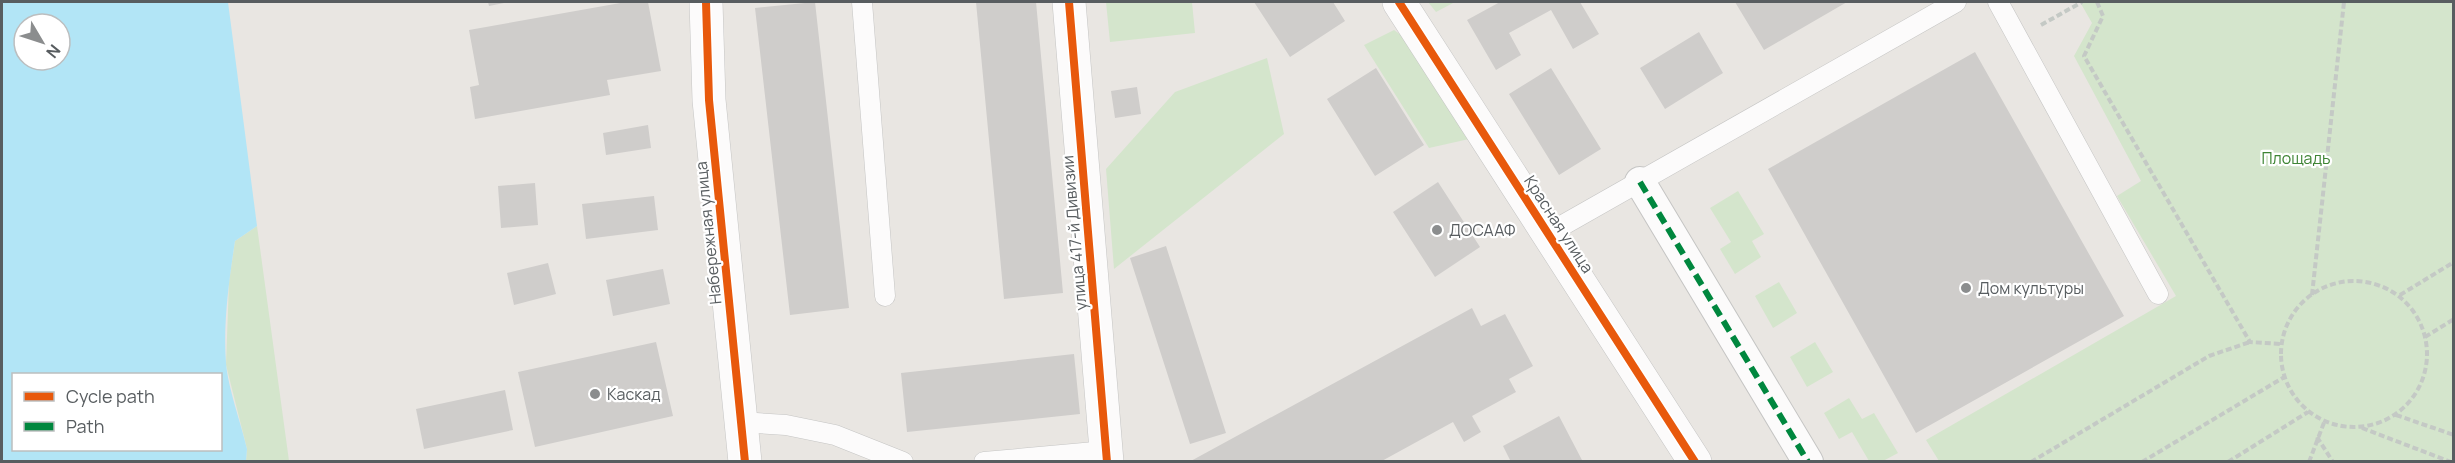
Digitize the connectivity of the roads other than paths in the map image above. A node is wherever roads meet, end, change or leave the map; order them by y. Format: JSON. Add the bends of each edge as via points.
{"nodes":[{"id":1,"x":706,"y":2,"type":"edge"},
{"id":2,"x":862,"y":2,"type":"edge"},
{"id":3,"x":1069,"y":2,"type":"edge"},
{"id":4,"x":1399,"y":2,"type":"edge"},
{"id":5,"x":1956,"y":2,"type":"edge"},
{"id":6,"x":1998,"y":2,"type":"edge"},
{"id":7,"x":1640,"y":182,"type":"junction"},
{"id":8,"x":1549,"y":233,"type":"junction"},
{"id":9,"x":2158,"y":294,"type":"dead end"},
{"id":10,"x":885,"y":296,"type":"dead end"},
{"id":11,"x":741,"y":422,"type":"junction"},
{"id":12,"x":1107,"y":456,"type":"edge"},
{"id":13,"x":745,"y":462,"type":"edge"},
{"id":14,"x":903,"y":462,"type":"edge"},
{"id":15,"x":984,"y":462,"type":"edge"},
{"id":16,"x":1695,"y":462,"type":"edge"},
{"id":17,"x":1808,"y":462,"type":"edge"}],
"edges":[{"from":1,"to":11,"type":"street","name":"Набережная улица","via":[[709,100]]},
{"from":2,"to":10,"type":"lane"},
{"from":3,"to":12,"type":"street","name":"улица 417-й Дивизии"},
{"from":4,"to":8,"type":"street","name":"Красная улица"},
{"from":5,"to":7,"type":"lane"},
{"from":6,"to":9,"type":"lane"},
{"from":7,"to":8,"type":"lane"},
{"from":7,"to":17,"type":"street"},
{"from":8,"to":16,"type":"street","name":"Красная улица"},
{"from":11,"to":13,"type":"street","name":"Набережная улица"},
{"from":11,"to":14,"type":"lane","via":[[786,425],[835,435]]},
{"from":12,"to":15,"type":"lane"}]}
